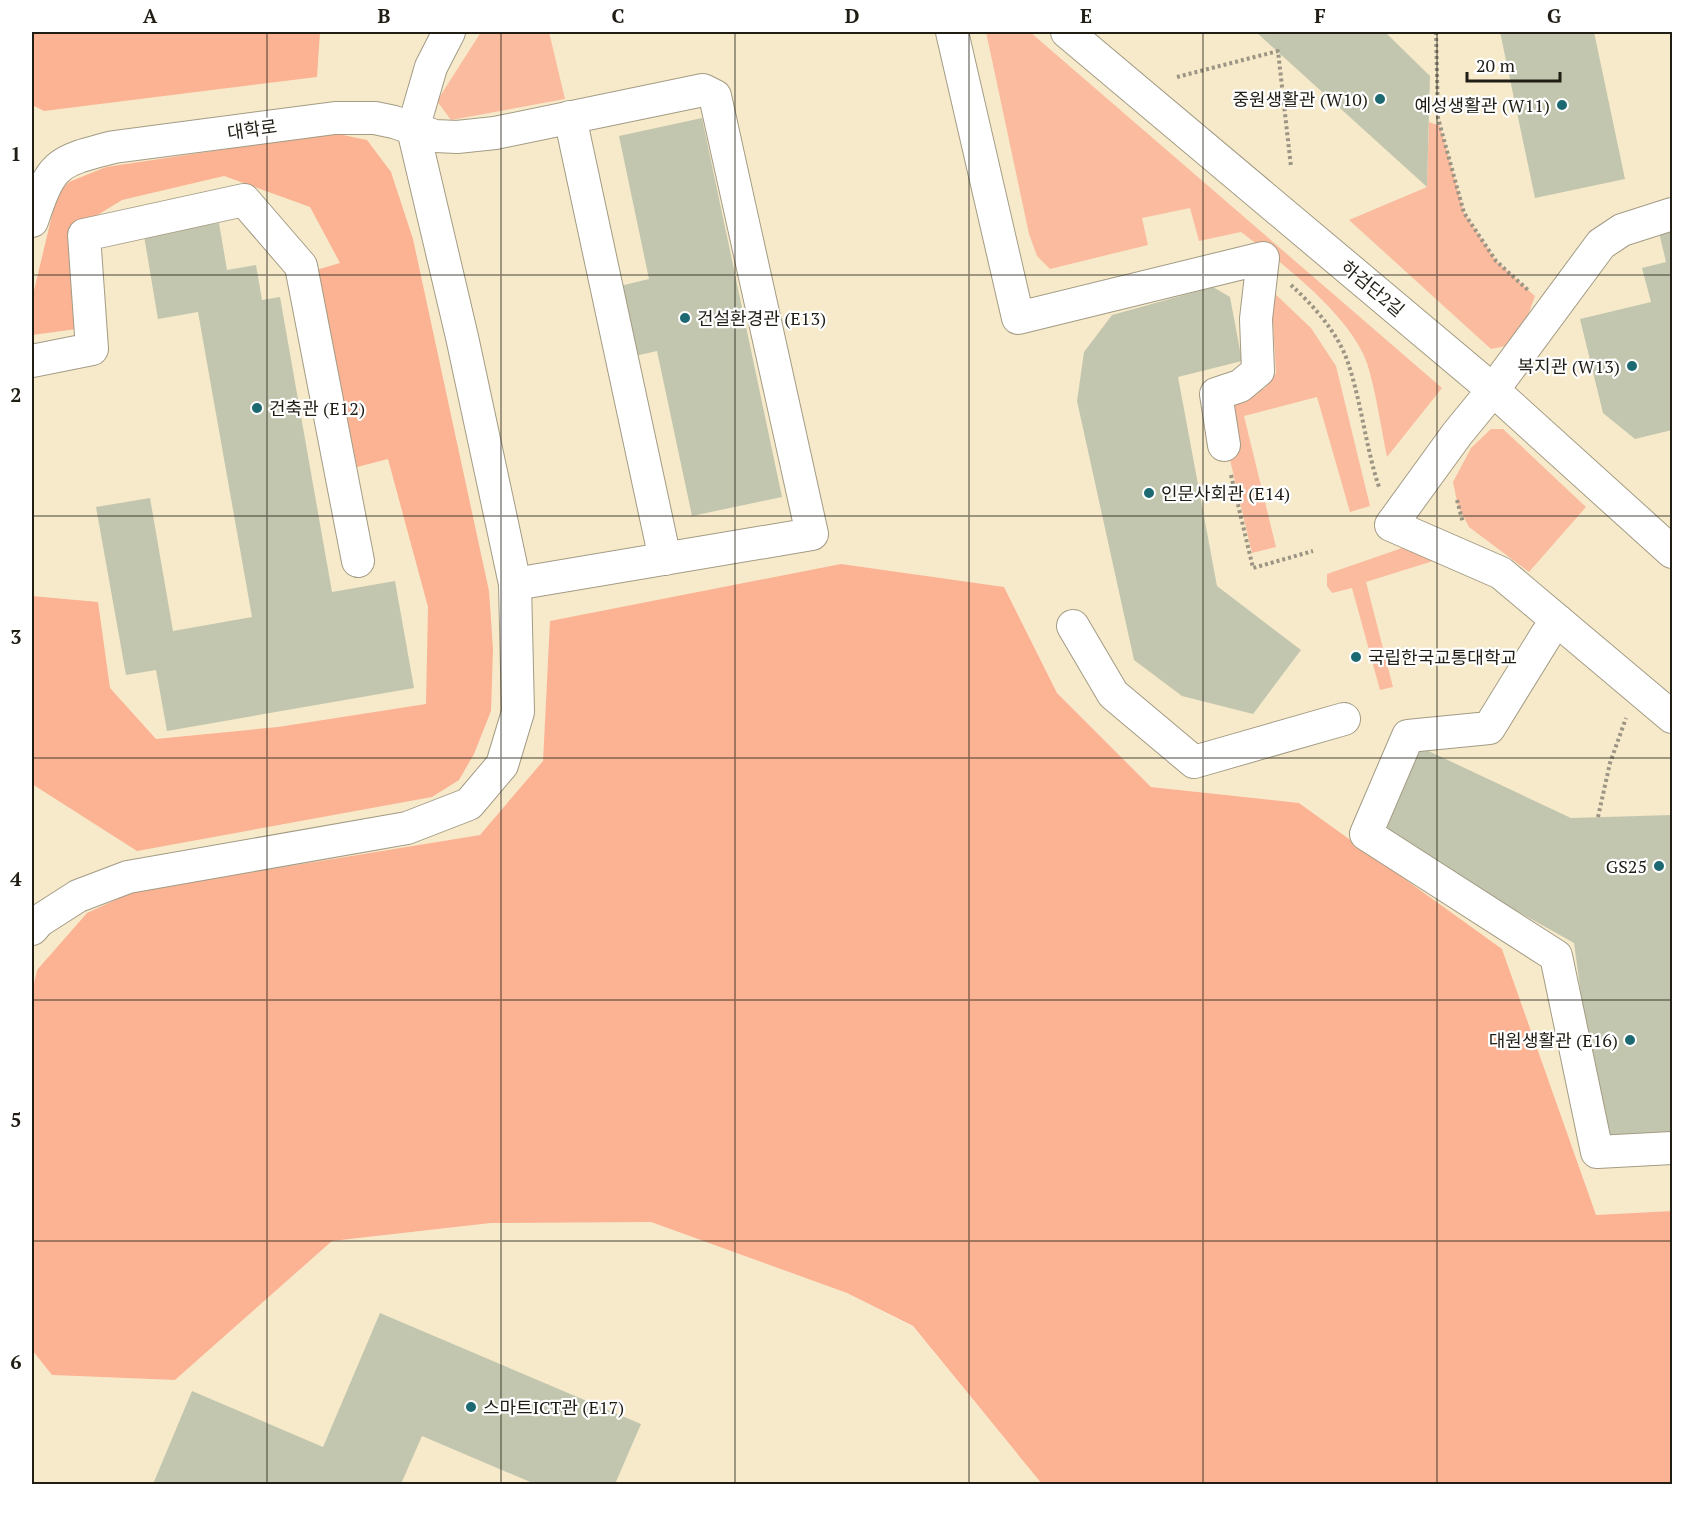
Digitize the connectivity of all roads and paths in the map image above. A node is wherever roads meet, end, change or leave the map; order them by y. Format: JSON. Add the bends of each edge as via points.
{"nodes":[{"id":1,"x":952,"y":32,"type":"edge"},
{"id":2,"x":1067,"y":32,"type":"edge"},
{"id":3,"x":1436,"y":32,"type":"edge"},
{"id":4,"x":449,"y":34,"type":"edge"},
{"id":5,"x":1177,"y":76,"type":"dead end"},
{"id":6,"x":570,"y":117,"type":"junction"},
{"id":7,"x":413,"y":129,"type":"junction"},
{"id":8,"x":44,"y":165,"type":"edge"},
{"id":9,"x":1291,"y":167,"type":"dead end"},
{"id":10,"x":1672,"y":214,"type":"edge"},
{"id":11,"x":32,"y":221,"type":"edge"},
{"id":12,"x":1263,"y":258,"type":"junction"},
{"id":13,"x":1535,"y":296,"type":"dead end"},
{"id":14,"x":32,"y":361,"type":"edge"},
{"id":15,"x":1494,"y":390,"type":"junction"},
{"id":16,"x":1224,"y":445,"type":"joint"},
{"id":17,"x":1391,"y":525,"type":"junction"},
{"id":18,"x":1313,"y":551,"type":"dead end"},
{"id":19,"x":1672,"y":552,"type":"edge"},
{"id":20,"x":665,"y":558,"type":"junction"},
{"id":21,"x":358,"y":561,"type":"dead end"},
{"id":22,"x":515,"y":584,"type":"junction"},
{"id":23,"x":1558,"y":621,"type":"junction"},
{"id":24,"x":1073,"y":626,"type":"dead end"},
{"id":25,"x":1629,"y":709,"type":"dead end"},
{"id":26,"x":1672,"y":717,"type":"edge"},
{"id":27,"x":1344,"y":719,"type":"dead end"},
{"id":28,"x":1598,"y":817,"type":"dead end"},
{"id":29,"x":32,"y":929,"type":"edge"},
{"id":30,"x":1671,"y":1148,"type":"edge"}],
"edges":[{"from":1,"to":12,"type":"street","via":[[1018,318]]},
{"from":2,"to":15,"type":"street","name":"하검단2길"},
{"from":3,"to":13,"type":"path","via":[[1438,118],[1464,213],[1496,261]]},
{"from":4,"to":7,"type":"street","via":[[431,67]]},
{"from":5,"to":9,"type":"path","via":[[1278,51]]},
{"from":6,"to":7,"type":"street","name":"대학로","via":[[457,137]]},
{"from":6,"to":20,"type":"street"},
{"from":6,"to":20,"type":"street","name":"대학로","via":[[703,90],[715,96],[812,534]]},
{"from":7,"to":8,"type":"street","name":"대학로","via":[[375,118],[335,118],[114,147]]},
{"from":7,"to":22,"type":"street"},
{"from":8,"to":11,"type":"street","name":"대학로","via":[[43,190]]},
{"from":10,"to":15,"type":"street","via":[[1622,230],[1601,244]]},
{"from":12,"to":16,"type":"street","via":[[1256,320],[1258,372],[1240,386],[1216,394]]},
{"from":12,"to":17,"type":"path","via":[[1311,303],[1349,365],[1374,474]]},
{"from":14,"to":21,"type":"street","via":[[92,349],[84,235],[244,200],[301,266]]},
{"from":15,"to":17,"type":"street"},
{"from":15,"to":19,"type":"street","name":"하검단2길"},
{"from":16,"to":18,"type":"path","via":[[1253,568]]},
{"from":17,"to":23,"type":"street","via":[[1501,573]]},
{"from":20,"to":22,"type":"street"},
{"from":22,"to":29,"type":"street","via":[[518,712],[502,765],[469,804],[407,828],[128,877],[78,896]]},
{"from":23,"to":26,"type":"street"},
{"from":23,"to":30,"type":"street","via":[[1489,728],[1408,736],[1366,834],[1556,956],[1597,1152]]},
{"from":24,"to":27,"type":"street","via":[[1113,694],[1194,762]]},
{"from":25,"to":28,"type":"path","via":[[1610,763]]}]}
